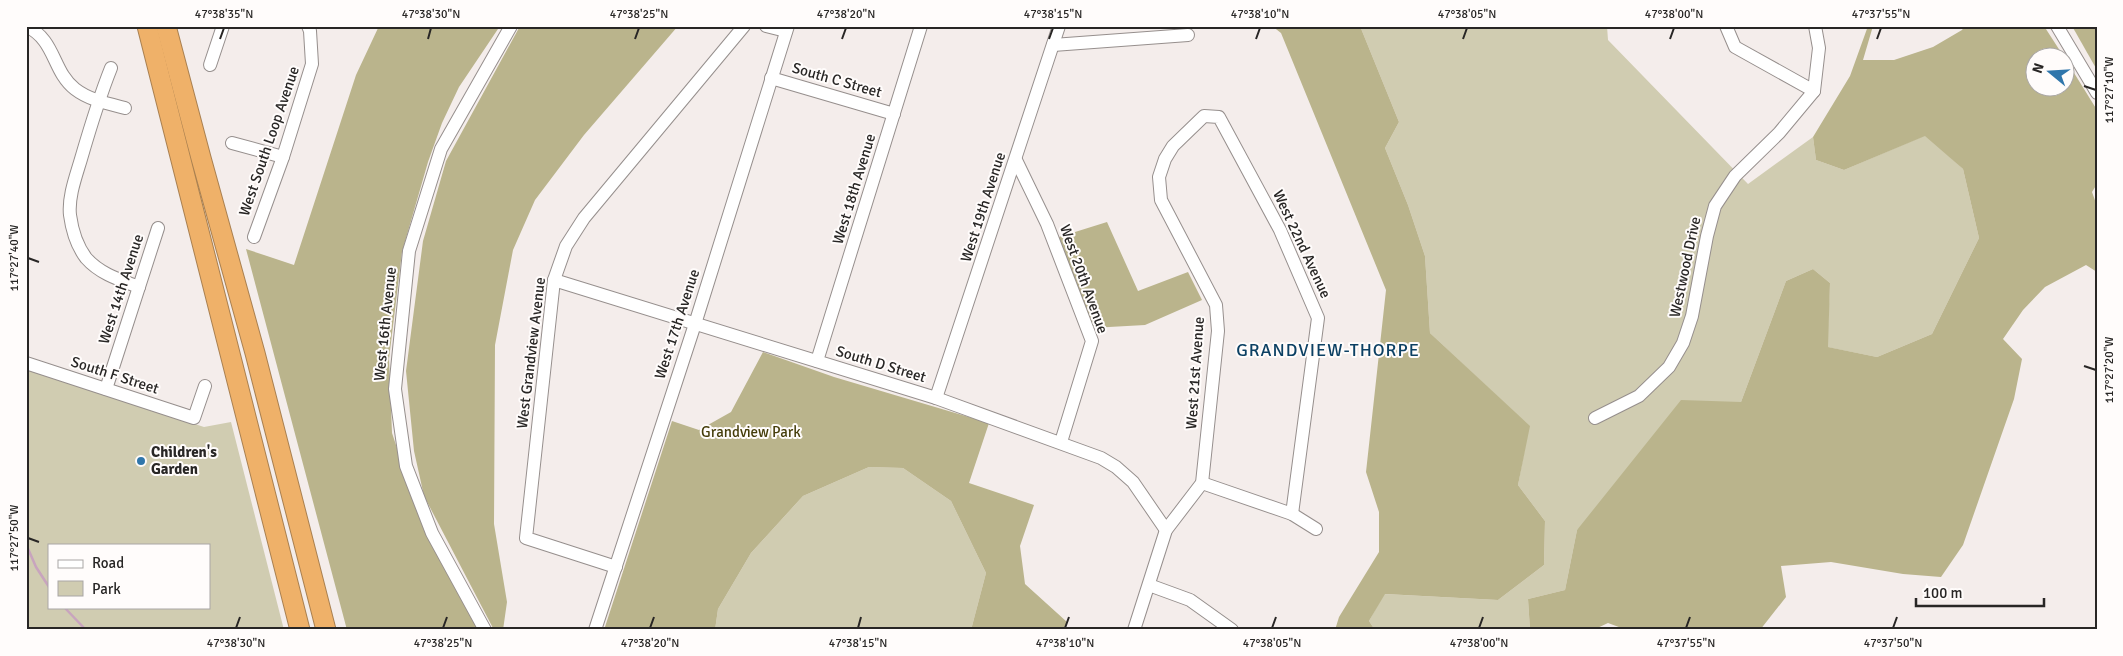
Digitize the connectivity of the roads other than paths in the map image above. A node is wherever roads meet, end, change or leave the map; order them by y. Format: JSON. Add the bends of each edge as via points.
{"nodes":[{"id":1,"x":147,"y":26,"type":"edge"},
{"id":2,"x":166,"y":26,"type":"edge"},
{"id":3,"x":223,"y":26,"type":"edge"},
{"id":4,"x":308,"y":26,"type":"edge"},
{"id":5,"x":511,"y":26,"type":"edge"},
{"id":6,"x":744,"y":26,"type":"edge"},
{"id":7,"x":766,"y":26,"type":"edge"},
{"id":8,"x":921,"y":26,"type":"edge"},
{"id":9,"x":1059,"y":26,"type":"edge"},
{"id":10,"x":1726,"y":26,"type":"edge"},
{"id":11,"x":1815,"y":26,"type":"edge"},
{"id":12,"x":2057,"y":26,"type":"edge"},
{"id":13,"x":32,"y":28,"type":"edge"},
{"id":14,"x":787,"y":29,"type":"edge"},
{"id":15,"x":1188,"y":35,"type":"dead end"},
{"id":16,"x":1053,"y":45,"type":"junction"},
{"id":17,"x":210,"y":65,"type":"dead end"},
{"id":18,"x":111,"y":68,"type":"dead end"},
{"id":19,"x":771,"y":78,"type":"junction"},
{"id":20,"x":1814,"y":91,"type":"junction"},
{"id":21,"x":2097,"y":93,"type":"edge"},
{"id":22,"x":98,"y":101,"type":"junction"},
{"id":23,"x":125,"y":108,"type":"dead end"},
{"id":24,"x":894,"y":114,"type":"junction"},
{"id":25,"x":1219,"y":117,"type":"joint"},
{"id":26,"x":232,"y":143,"type":"dead end"},
{"id":27,"x":283,"y":157,"type":"junction"},
{"id":28,"x":1016,"y":160,"type":"junction"},
{"id":29,"x":158,"y":228,"type":"dead end"},
{"id":30,"x":254,"y":237,"type":"dead end"},
{"id":31,"x":554,"y":280,"type":"junction"},
{"id":32,"x":139,"y":287,"type":"junction"},
{"id":33,"x":694,"y":324,"type":"junction"},
{"id":34,"x":817,"y":362,"type":"junction"},
{"id":35,"x":26,"y":363,"type":"edge"},
{"id":36,"x":205,"y":386,"type":"dead end"},
{"id":37,"x":106,"y":389,"type":"junction"},
{"id":38,"x":936,"y":398,"type":"junction"},
{"id":39,"x":1595,"y":418,"type":"dead end"},
{"id":40,"x":1061,"y":442,"type":"junction"},
{"id":41,"x":1202,"y":483,"type":"junction"},
{"id":42,"x":1292,"y":514,"type":"junction"},
{"id":43,"x":1316,"y":529,"type":"dead end"},
{"id":44,"x":1166,"y":530,"type":"junction"},
{"id":45,"x":616,"y":567,"type":"junction"},
{"id":46,"x":1148,"y":585,"type":"junction"},
{"id":47,"x":300,"y":630,"type":"edge"},
{"id":48,"x":326,"y":630,"type":"edge"},
{"id":49,"x":485,"y":630,"type":"edge"},
{"id":50,"x":595,"y":630,"type":"edge"},
{"id":51,"x":1134,"y":630,"type":"edge"},
{"id":52,"x":1232,"y":630,"type":"edge"}],
"edges":[{"from":1,"to":47,"type":"highway"},
{"from":2,"to":48,"type":"highway","via":[[255,352]]},
{"from":3,"to":17,"type":"street"},
{"from":4,"to":27,"type":"street","name":"West South Loop Avenue","via":[[312,64]]},
{"from":5,"to":49,"type":"street","name":"West 16th Avenue","via":[[441,149],[409,251],[395,389],[406,466],[432,533]]},
{"from":6,"to":31,"type":"street","name":"West Grandview Avenue","via":[[584,218],[566,246]]},
{"from":7,"to":14,"type":"street"},
{"from":8,"to":24,"type":"street","name":"West 18th Avenue"},
{"from":9,"to":16,"type":"street","name":"West 19th Avenue"},
{"from":10,"to":20,"type":"street","via":[[1735,46]]},
{"from":11,"to":20,"type":"street","via":[[1819,48]]},
{"from":12,"to":21,"type":"street"},
{"from":13,"to":22,"type":"street","via":[[49,44],[62,75],[75,89]]},
{"from":14,"to":19,"type":"street","name":"West 17th Avenue"},
{"from":15,"to":16,"type":"street"},
{"from":16,"to":28,"type":"street","name":"West 19th Avenue"},
{"from":18,"to":22,"type":"street"},
{"from":19,"to":24,"type":"street","name":"South C Street"},
{"from":19,"to":33,"type":"street","name":"West 17th Avenue"},
{"from":20,"to":39,"type":"street","name":"Westwood Drive","via":[[1780,133],[1735,176],[1715,206],[1692,316],[1683,343],[1669,367],[1639,396]]},
{"from":22,"to":23,"type":"street"},
{"from":22,"to":32,"type":"street","via":[[74,185],[70,214],[76,241],[86,257],[113,278]]},
{"from":24,"to":34,"type":"street","name":"West 18th Avenue"},
{"from":25,"to":41,"type":"street","name":"West 21st Avenue","via":[[1204,116],[1173,146],[1160,177],[1161,200],[1216,305],[1218,331]]},
{"from":25,"to":42,"type":"street","name":"West 22nd Avenue","via":[[1280,230],[1318,318]]},
{"from":26,"to":27,"type":"street"},
{"from":27,"to":30,"type":"street","name":"West South Loop Avenue"},
{"from":28,"to":38,"type":"street","name":"West 19th Avenue"},
{"from":28,"to":40,"type":"street","name":"West 20th Avenue","via":[[1047,224],[1092,341]]},
{"from":29,"to":32,"type":"street","name":"West 14th Avenue"},
{"from":31,"to":33,"type":"street","name":"South D Street"},
{"from":31,"to":45,"type":"street","name":"West Grandview Avenue","via":[[526,538]]},
{"from":32,"to":37,"type":"street","name":"West 14th Avenue"},
{"from":33,"to":34,"type":"street","name":"South D Street"},
{"from":33,"to":45,"type":"street","name":"West 17th Avenue"},
{"from":34,"to":38,"type":"street","name":"South D Street"},
{"from":35,"to":37,"type":"street","name":"South F Street"},
{"from":36,"to":37,"type":"street","name":"South F Street","via":[[194,418]]},
{"from":38,"to":40,"type":"street","name":"South D Street"},
{"from":40,"to":44,"type":"street","name":"South D Street","via":[[1116,467],[1133,482]]},
{"from":41,"to":42,"type":"street"},
{"from":41,"to":44,"type":"street"},
{"from":42,"to":43,"type":"street"},
{"from":44,"to":46,"type":"street"},
{"from":45,"to":50,"type":"street","name":"West 17th Avenue"},
{"from":46,"to":51,"type":"street"},
{"from":46,"to":52,"type":"street","via":[[1190,600]]}]}
